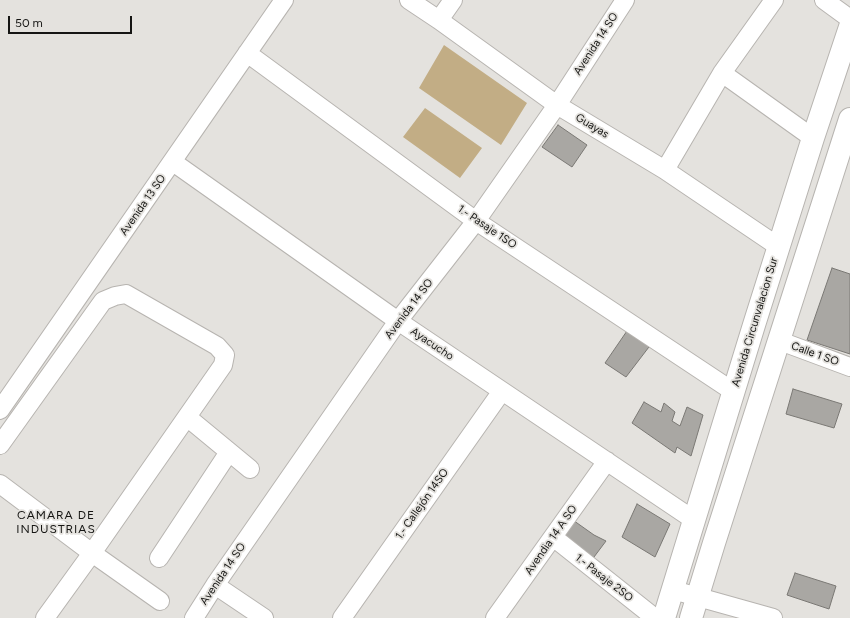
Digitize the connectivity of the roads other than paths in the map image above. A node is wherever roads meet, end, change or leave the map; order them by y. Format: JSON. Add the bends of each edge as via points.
{"nodes":[{"id":1,"x":284,"y":0,"type":"edge"},
{"id":2,"x":409,"y":0,"type":"edge"},
{"id":3,"x":453,"y":0,"type":"edge"},
{"id":4,"x":625,"y":0,"type":"edge"},
{"id":5,"x":774,"y":0,"type":"edge"},
{"id":6,"x":824,"y":0,"type":"edge"},
{"id":7,"x":850,"y":19,"type":"edge"},
{"id":8,"x":439,"y":20,"type":"junction"},
{"id":9,"x":850,"y":27,"type":"edge"},
{"id":10,"x":248,"y":53,"type":"junction"},
{"id":11,"x":722,"y":73,"type":"junction"},
{"id":12,"x":557,"y":105,"type":"junction"},
{"id":13,"x":850,"y":119,"type":"edge"},
{"id":14,"x":813,"y":138,"type":"junction"},
{"id":15,"x":173,"y":162,"type":"junction"},
{"id":16,"x":664,"y":170,"type":"junction"},
{"id":17,"x":476,"y":221,"type":"junction"},
{"id":18,"x":778,"y":246,"type":"junction"},
{"id":19,"x":398,"y":321,"type":"junction"},
{"id":20,"x":780,"y":341,"type":"junction"},
{"id":21,"x":850,"y":367,"type":"edge"},
{"id":22,"x":6,"y":388,"type":"edge"},
{"id":23,"x":502,"y":391,"type":"junction"},
{"id":24,"x":734,"y":392,"type":"junction"},
{"id":25,"x":0,"y":410,"type":"edge"},
{"id":26,"x":187,"y":418,"type":"junction"},
{"id":27,"x":0,"y":445,"type":"edge"},
{"id":28,"x":228,"y":452,"type":"junction"},
{"id":29,"x":607,"y":461,"type":"junction"},
{"id":30,"x":250,"y":469,"type":"dead end"},
{"id":31,"x":0,"y":484,"type":"edge"},
{"id":32,"x":694,"y":520,"type":"junction"},
{"id":33,"x":553,"y":538,"type":"junction"},
{"id":34,"x":92,"y":553,"type":"junction"},
{"id":35,"x":159,"y":558,"type":"dead end"},
{"id":36,"x":215,"y":585,"type":"junction"},
{"id":37,"x":673,"y":590,"type":"junction"},
{"id":38,"x":698,"y":596,"type":"junction"},
{"id":39,"x":160,"y":601,"type":"dead end"},
{"id":40,"x":45,"y":618,"type":"edge"},
{"id":41,"x":194,"y":618,"type":"edge"},
{"id":42,"x":264,"y":618,"type":"edge"},
{"id":43,"x":342,"y":618,"type":"edge"},
{"id":44,"x":495,"y":618,"type":"edge"},
{"id":45,"x":655,"y":618,"type":"edge"},
{"id":46,"x":664,"y":618,"type":"edge"},
{"id":47,"x":691,"y":618,"type":"edge"},
{"id":48,"x":773,"y":618,"type":"edge"}],
"edges":[{"from":1,"to":10,"type":"street","name":"Avenida 13 SO"},
{"from":2,"to":8,"type":"street","name":"Guayas"},
{"from":3,"to":8,"type":"street"},
{"from":4,"to":12,"type":"street","name":"Avenida 14 SO"},
{"from":5,"to":11,"type":"street"},
{"from":6,"to":7,"type":"street"},
{"from":8,"to":12,"type":"street","name":"Guayas"},
{"from":9,"to":14,"type":"main road","name":"Avenida Circunvalacion Sur"},
{"from":10,"to":15,"type":"street","name":"Avenida 13 SO"},
{"from":10,"to":17,"type":"street","name":"1.- Pasaje 1SO"},
{"from":11,"to":14,"type":"street"},
{"from":11,"to":16,"type":"street"},
{"from":12,"to":16,"type":"street","name":"Guayas"},
{"from":12,"to":17,"type":"street","name":"Avenida 14 SO"},
{"from":13,"to":20,"type":"main road"},
{"from":14,"to":18,"type":"main road","name":"Avenida Circunvalacion Sur"},
{"from":15,"to":19,"type":"street","name":"Ayacucho"},
{"from":15,"to":22,"type":"street","name":"Avenida 13 SO"},
{"from":16,"to":18,"type":"street","name":"Guayas"},
{"from":17,"to":19,"type":"street","name":"Avenida 14 SO"},
{"from":17,"to":24,"type":"street","name":"1.- Pasaje 1SO"},
{"from":18,"to":24,"type":"main road","name":"Avenida Circunvalacion Sur"},
{"from":19,"to":23,"type":"street","name":"Ayacucho"},
{"from":19,"to":36,"type":"street","name":"Avenida 14 SO"},
{"from":20,"to":21,"type":"street","name":"Calle 1 SO"},
{"from":20,"to":38,"type":"main road"},
{"from":22,"to":25,"type":"street","name":"Avenida 13 SO"},
{"from":23,"to":29,"type":"street","name":"Ayacucho"},
{"from":23,"to":43,"type":"street","name":"1.- Callejón 14SO"},
{"from":24,"to":32,"type":"main road","name":"Avenida Circunvalacion Sur"},
{"from":26,"to":27,"type":"street","via":[[223,365],[225,355],[217,346],[126,294],[103,300]]},
{"from":26,"to":28,"type":"street"},
{"from":26,"to":34,"type":"street"},
{"from":28,"to":30,"type":"street"},
{"from":28,"to":35,"type":"street"},
{"from":29,"to":32,"type":"street","name":"Ayacucho"},
{"from":29,"to":33,"type":"street","name":"Avendia 14 A SO"},
{"from":31,"to":34,"type":"street"},
{"from":32,"to":37,"type":"main road","name":"Avenida Circunvalacion Sur"},
{"from":33,"to":44,"type":"street","name":"Avendia 14 A SO"},
{"from":33,"to":45,"type":"street","name":"1.- Pasaje 2SO"},
{"from":34,"to":39,"type":"street"},
{"from":34,"to":40,"type":"street"},
{"from":36,"to":41,"type":"street","name":"Avenida 14 SO"},
{"from":36,"to":42,"type":"street"},
{"from":37,"to":38,"type":"street"},
{"from":37,"to":46,"type":"main road","name":"Avenida Circunvalacion Sur"},
{"from":38,"to":47,"type":"main road"},
{"from":38,"to":48,"type":"street"}]}
